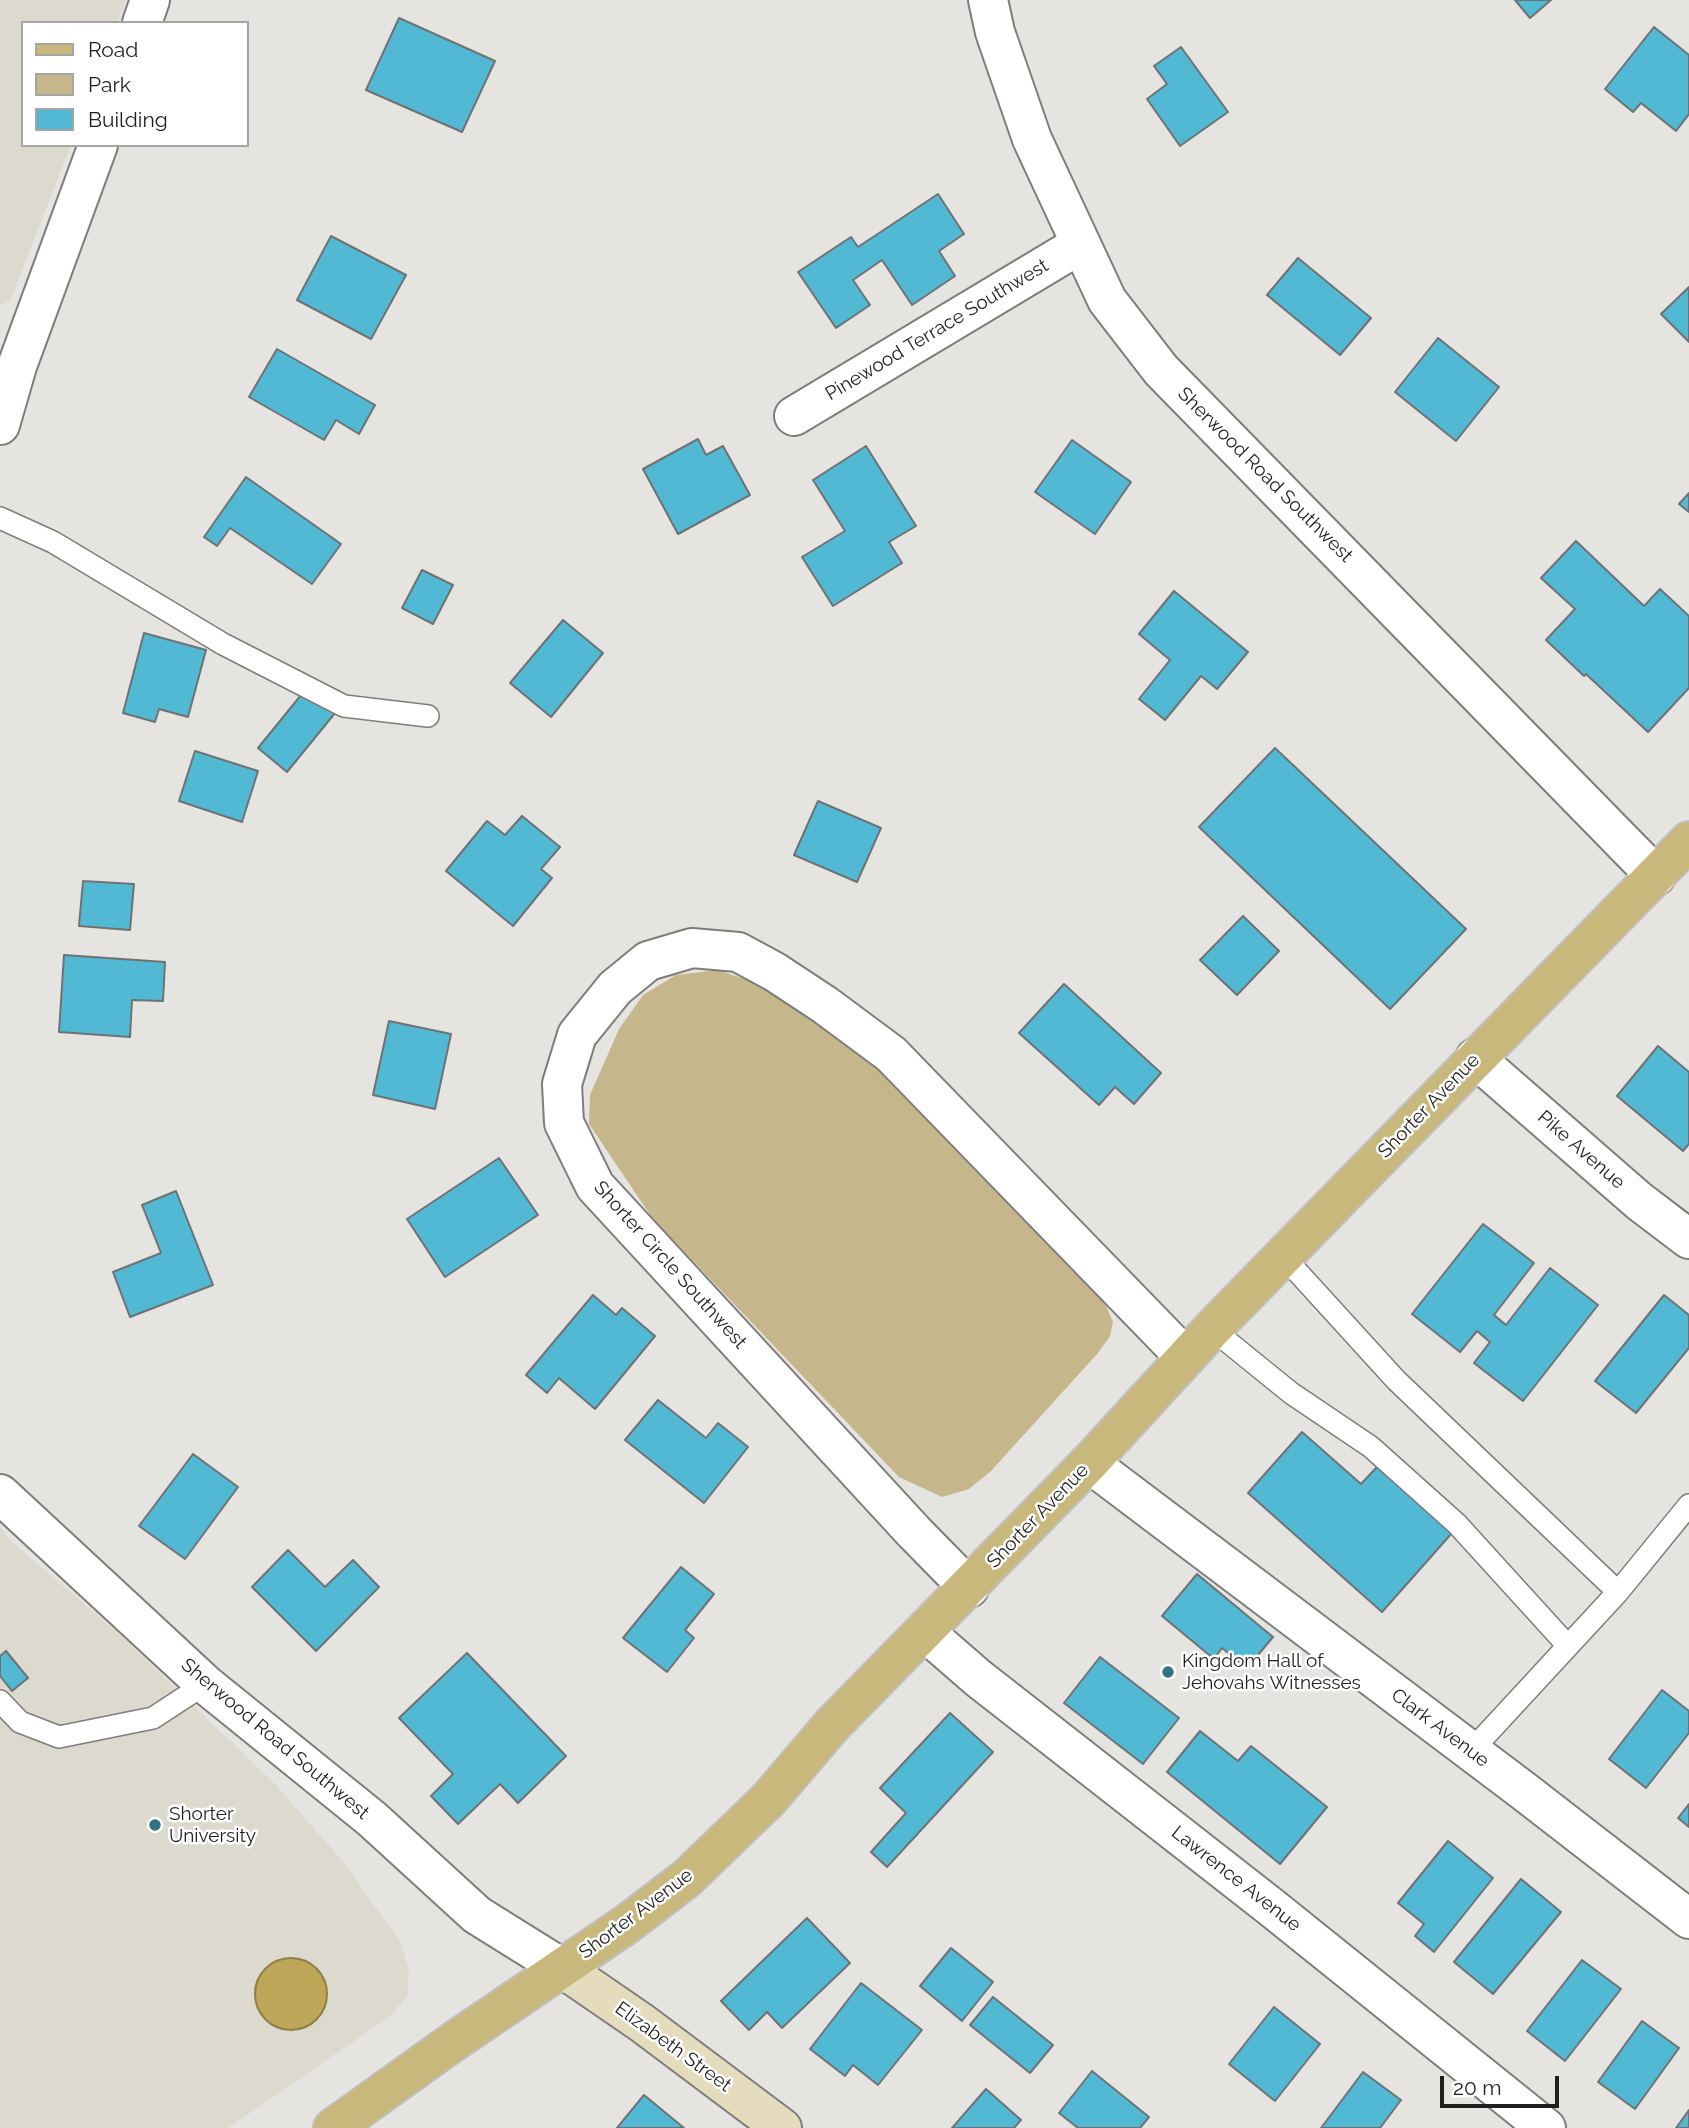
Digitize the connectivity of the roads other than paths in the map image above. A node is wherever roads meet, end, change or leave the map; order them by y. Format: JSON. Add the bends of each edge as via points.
{"nodes":[{"id":1,"x":150,"y":0,"type":"edge"},
{"id":2,"x":988,"y":0,"type":"edge"},
{"id":3,"x":143,"y":21,"type":"edge"},
{"id":4,"x":96,"y":147,"type":"edge"},
{"id":5,"x":1081,"y":244,"type":"junction"},
{"id":6,"x":9,"y":364,"type":"edge"},
{"id":7,"x":794,"y":416,"type":"dead end"},
{"id":8,"x":0,"y":425,"type":"edge"},
{"id":9,"x":0,"y":518,"type":"edge"},
{"id":10,"x":428,"y":716,"type":"dead end"},
{"id":11,"x":1689,"y":841,"type":"edge"},
{"id":12,"x":1656,"y":876,"type":"junction"},
{"id":13,"x":1475,"y":1058,"type":"junction"},
{"id":14,"x":1689,"y":1239,"type":"edge"},
{"id":15,"x":1283,"y":1256,"type":"junction"},
{"id":16,"x":1212,"y":1329,"type":"junction"},
{"id":17,"x":1185,"y":1357,"type":"junction"},
{"id":18,"x":1089,"y":1463,"type":"junction"},
{"id":19,"x":0,"y":1494,"type":"edge"},
{"id":20,"x":1689,"y":1505,"type":"edge"},
{"id":21,"x":969,"y":1588,"type":"junction"},
{"id":22,"x":1618,"y":1591,"type":"junction"},
{"id":23,"x":925,"y":1632,"type":"junction"},
{"id":24,"x":1568,"y":1646,"type":"junction"},
{"id":25,"x":205,"y":1684,"type":"junction"},
{"id":26,"x":0,"y":1701,"type":"edge"},
{"id":27,"x":1471,"y":1751,"type":"junction"},
{"id":28,"x":1689,"y":1919,"type":"edge"},
{"id":29,"x":562,"y":1968,"type":"junction"},
{"id":30,"x":333,"y":2128,"type":"edge"},
{"id":31,"x":782,"y":2128,"type":"edge"},
{"id":32,"x":1546,"y":2128,"type":"edge"}],
"edges":[{"from":1,"to":3,"type":"street"},
{"from":2,"to":5,"type":"street","name":"Sherwood Road Southwest","via":[[1032,139]]},
{"from":4,"to":6,"type":"street"},
{"from":5,"to":7,"type":"street","name":"Pinewood Terrace Southwest"},
{"from":5,"to":12,"type":"street","name":"Sherwood Road Southwest","via":[[1107,300],[1161,370]]},
{"from":6,"to":8,"type":"street"},
{"from":9,"to":10,"type":"lane","via":[[53,542],[223,644],[344,706]]},
{"from":11,"to":12,"type":"main road","name":"Shorter Avenue"},
{"from":12,"to":13,"type":"main road","name":"Shorter Avenue"},
{"from":13,"to":14,"type":"street","name":"Pike Avenue"},
{"from":13,"to":15,"type":"main road","name":"Shorter Avenue"},
{"from":15,"to":16,"type":"main road","name":"Shorter Avenue"},
{"from":15,"to":22,"type":"lane","via":[[1396,1380]]},
{"from":16,"to":17,"type":"main road","name":"Shorter Avenue"},
{"from":16,"to":24,"type":"lane","via":[[1291,1393],[1371,1447],[1457,1524]]},
{"from":17,"to":18,"type":"main road","name":"Shorter Avenue"},
{"from":17,"to":21,"type":"street","name":"Shorter Circle Southwest","via":[[891,1054],[775,972],[738,952],[692,948],[648,961],[615,988],[577,1035],[562,1084],[564,1123],[594,1186]]},
{"from":18,"to":21,"type":"main road","name":"Shorter Avenue"},
{"from":18,"to":27,"type":"street","name":"Clark Avenue"},
{"from":19,"to":25,"type":"street","name":"Sherwood Road Southwest"},
{"from":20,"to":22,"type":"lane"},
{"from":21,"to":23,"type":"main road","name":"Shorter Avenue"},
{"from":22,"to":24,"type":"lane"},
{"from":23,"to":29,"type":"main road","name":"Shorter Avenue","via":[[832,1725],[769,1799],[687,1878]]},
{"from":23,"to":32,"type":"street","name":"Lawrence Avenue"},
{"from":24,"to":27,"type":"lane"},
{"from":25,"to":26,"type":"lane","via":[[153,1718],[59,1737],[20,1722]]},
{"from":25,"to":29,"type":"street","name":"Sherwood Road Southwest","via":[[372,1819],[477,1915]]},
{"from":27,"to":28,"type":"street","name":"Clark Avenue"},
{"from":29,"to":30,"type":"main road","name":"Shorter Avenue"},
{"from":29,"to":31,"type":"street","name":"Elizabeth Street"}]}
